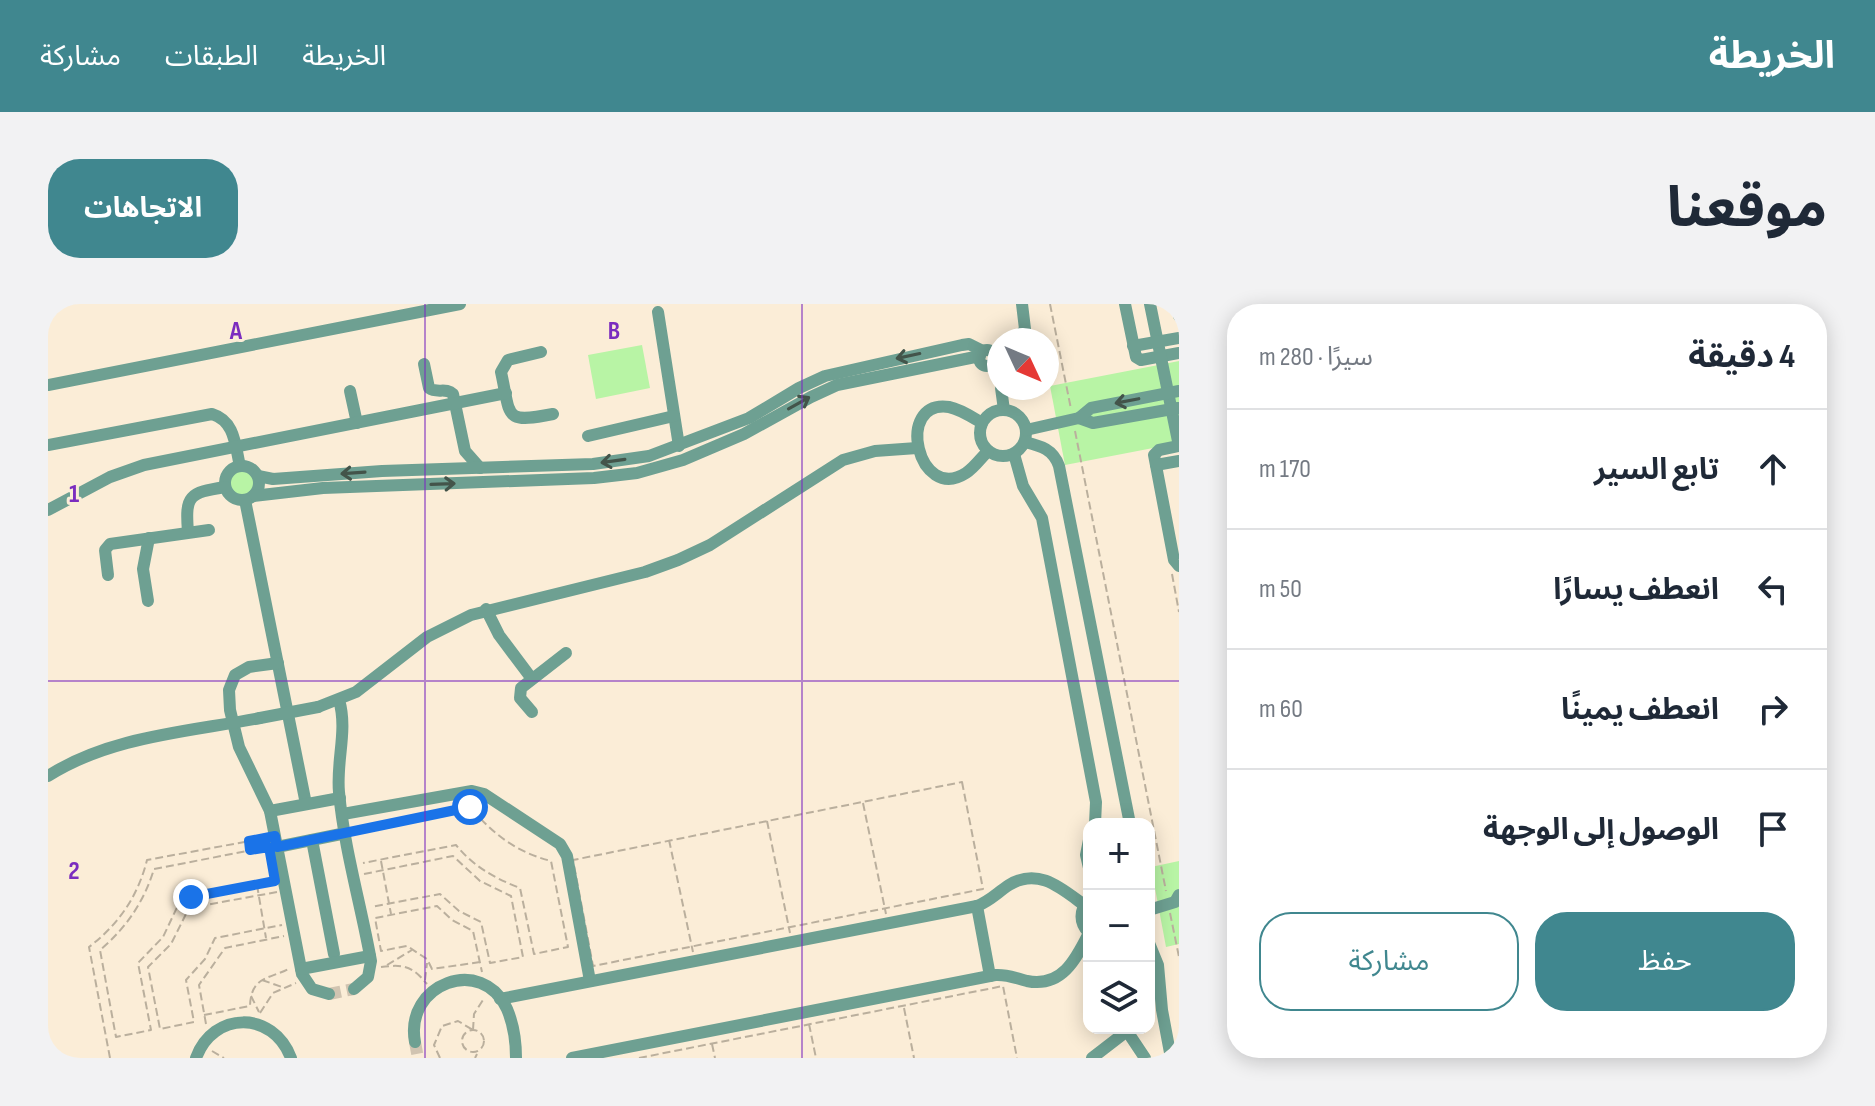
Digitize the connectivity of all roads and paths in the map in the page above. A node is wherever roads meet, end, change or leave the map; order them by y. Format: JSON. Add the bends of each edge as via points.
{"nodes":[{"id":1,"x":460,"y":304,"type":"edge"},
{"id":2,"x":1022,"y":304,"type":"edge"},
{"id":3,"x":1050,"y":304,"type":"edge"},
{"id":4,"x":1125,"y":304,"type":"edge"},
{"id":5,"x":1150,"y":304,"type":"edge"},
{"id":6,"x":1177,"y":304,"type":"edge"},
{"id":7,"x":658,"y":312,"type":"dead end"},
{"id":8,"x":1179,"y":316,"type":"edge"},
{"id":9,"x":1025,"y":328,"type":"edge"},
{"id":10,"x":1179,"y":338,"type":"edge"},
{"id":11,"x":1158,"y":342,"type":"junction"},
{"id":12,"x":1133,"y":346,"type":"junction"},
{"id":13,"x":541,"y":352,"type":"dead end"},
{"id":14,"x":987,"y":352,"type":"edge"},
{"id":15,"x":1179,"y":353,"type":"edge"},
{"id":16,"x":987,"y":354,"type":"edge"},
{"id":17,"x":1161,"y":357,"type":"junction"},
{"id":18,"x":424,"y":364,"type":"dead end"},
{"id":19,"x":48,"y":385,"type":"edge"},
{"id":20,"x":350,"y":391,"type":"dead end"},
{"id":21,"x":1174,"y":392,"type":"edge"},
{"id":22,"x":506,"y":393,"type":"junction"},
{"id":23,"x":1003,"y":400,"type":"edge"},
{"id":24,"x":456,"y":403,"type":"junction"},
{"id":25,"x":1175,"y":408,"type":"edge"},
{"id":26,"x":1004,"y":410,"type":"junction"},
{"id":27,"x":553,"y":414,"type":"dead end"},
{"id":28,"x":674,"y":416,"type":"junction"},
{"id":29,"x":1076,"y":419,"type":"junction"},
{"id":30,"x":357,"y":423,"type":"junction"},
{"id":31,"x":982,"y":423,"type":"junction"},
{"id":32,"x":710,"y":433,"type":"junction"},
{"id":33,"x":588,"y":436,"type":"dead end"},
{"id":34,"x":1025,"y":436,"type":"junction"},
{"id":35,"x":48,"y":445,"type":"edge"},
{"id":36,"x":679,"y":446,"type":"junction"},
{"id":37,"x":1179,"y":446,"type":"edge"},
{"id":38,"x":236,"y":447,"type":"junction"},
{"id":39,"x":715,"y":447,"type":"junction"},
{"id":40,"x":917,"y":448,"type":"junction"},
{"id":41,"x":465,"y":451,"type":"junction"},
{"id":42,"x":988,"y":451,"type":"junction"},
{"id":43,"x":655,"y":454,"type":"junction"},
{"id":44,"x":1014,"y":454,"type":"junction"},
{"id":45,"x":1179,"y":461,"type":"edge"},
{"id":46,"x":1156,"y":465,"type":"junction"},
{"id":47,"x":240,"y":466,"type":"junction"},
{"id":48,"x":658,"y":467,"type":"junction"},
{"id":49,"x":480,"y":468,"type":"junction"},
{"id":50,"x":451,"y":469,"type":"junction"},
{"id":51,"x":258,"y":476,"type":"junction"},
{"id":52,"x":225,"y":487,"type":"junction"},
{"id":53,"x":249,"y":498,"type":"junction"},
{"id":54,"x":48,"y":510,"type":"edge"},
{"id":55,"x":209,"y":530,"type":"dead end"},
{"id":56,"x":188,"y":532,"type":"junction"},
{"id":57,"x":149,"y":538,"type":"junction"},
{"id":58,"x":1178,"y":565,"type":"edge"},
{"id":59,"x":108,"y":575,"type":"dead end"},
{"id":60,"x":148,"y":601,"type":"dead end"},
{"id":61,"x":486,"y":609,"type":"junction"},
{"id":62,"x":1179,"y":612,"type":"edge"},
{"id":63,"x":566,"y":653,"type":"dead end"},
{"id":64,"x":278,"y":663,"type":"junction"},
{"id":65,"x":532,"y":679,"type":"junction"},
{"id":66,"x":339,"y":700,"type":"junction"},
{"id":67,"x":532,"y":712,"type":"dead end"},
{"id":68,"x":232,"y":723,"type":"junction"},
{"id":69,"x":48,"y":776,"type":"edge"},
{"id":70,"x":340,"y":798,"type":"junction"},
{"id":71,"x":863,"y":802,"type":"junction"},
{"id":72,"x":306,"y":804,"type":"junction"},
{"id":73,"x":270,"y":811,"type":"junction"},
{"id":74,"x":343,"y":814,"type":"junction"},
{"id":75,"x":1095,"y":818,"type":"edge"},
{"id":76,"x":1129,"y":818,"type":"edge"},
{"id":77,"x":767,"y":821,"type":"junction"},
{"id":78,"x":346,"y":832,"type":"junction"},
{"id":79,"x":312,"y":840,"type":"junction"},
{"id":80,"x":669,"y":840,"type":"junction"},
{"id":81,"x":249,"y":841,"type":"junction"},
{"id":82,"x":274,"y":843,"type":"junction"},
{"id":83,"x":446,"y":847,"type":"junction"},
{"id":84,"x":250,"y":850,"type":"junction"},
{"id":85,"x":448,"y":857,"type":"junction"},
{"id":86,"x":157,"y":858,"type":"junction"},
{"id":87,"x":381,"y":860,"type":"junction"},
{"id":88,"x":363,"y":863,"type":"dead end"},
{"id":89,"x":157,"y":868,"type":"junction"},
{"id":90,"x":383,"y":870,"type":"junction"},
{"id":91,"x":355,"y":876,"type":"junction"},
{"id":92,"x":275,"y":881,"type":"dead end"},
{"id":93,"x":257,"y":885,"type":"junction"},
{"id":94,"x":259,"y":895,"type":"junction"},
{"id":95,"x":431,"y":896,"type":"junction"},
{"id":96,"x":191,"y":897,"type":"junction"},
{"id":97,"x":522,"y":898,"type":"junction"},
{"id":98,"x":512,"y":900,"type":"junction"},
{"id":99,"x":1083,"y":900,"type":"edge"},
{"id":100,"x":1175,"y":901,"type":"edge"},
{"id":101,"x":279,"y":903,"type":"dead end"},
{"id":102,"x":389,"y":904,"type":"junction"},
{"id":103,"x":977,"y":906,"type":"junction"},
{"id":104,"x":193,"y":907,"type":"junction"},
{"id":105,"x":371,"y":907,"type":"dead end"},
{"id":106,"x":433,"y":907,"type":"junction"},
{"id":107,"x":884,"y":908,"type":"junction"},
{"id":108,"x":1155,"y":908,"type":"edge"},
{"id":109,"x":391,"y":915,"type":"junction"},
{"id":110,"x":887,"y":923,"type":"junction"},
{"id":111,"x":282,"y":925,"type":"dead end"},
{"id":112,"x":789,"y":927,"type":"junction"},
{"id":113,"x":265,"y":928,"type":"junction"},
{"id":114,"x":483,"y":931,"type":"junction"},
{"id":115,"x":473,"y":933,"type":"junction"},
{"id":116,"x":267,"y":939,"type":"junction"},
{"id":117,"x":792,"y":942,"type":"junction"},
{"id":118,"x":1083,"y":945,"type":"edge"},
{"id":119,"x":691,"y":946,"type":"junction"},
{"id":120,"x":287,"y":947,"type":"dead end"},
{"id":121,"x":413,"y":949,"type":"junction"},
{"id":122,"x":101,"y":954,"type":"junction"},
{"id":123,"x":334,"y":954,"type":"dead end"},
{"id":124,"x":90,"y":956,"type":"junction"},
{"id":125,"x":370,"y":956,"type":"junction"},
{"id":126,"x":1179,"y":957,"type":"edge"},
{"id":127,"x":289,"y":958,"type":"dead end"},
{"id":128,"x":1155,"y":958,"type":"edge"},
{"id":129,"x":427,"y":959,"type":"junction"},
{"id":130,"x":694,"y":961,"type":"junction"},
{"id":131,"x":149,"y":972,"type":"junction"},
{"id":132,"x":140,"y":973,"type":"junction"},
{"id":133,"x":299,"y":976,"type":"junction"},
{"id":134,"x":990,"y":976,"type":"junction"},
{"id":135,"x":261,"y":980,"type":"junction"},
{"id":136,"x":590,"y":981,"type":"junction"},
{"id":137,"x":282,"y":987,"type":"junction"},
{"id":138,"x":428,"y":987,"type":"junction"},
{"id":139,"x":354,"y":989,"type":"dead end"},
{"id":140,"x":329,"y":994,"type":"tunnel mouth"},
{"id":141,"x":250,"y":995,"type":"junction"},
{"id":142,"x":497,"y":996,"type":"junction"},
{"id":143,"x":904,"y":1006,"type":"junction"},
{"id":144,"x":809,"y":1025,"type":"junction"},
{"id":145,"x":160,"y":1027,"type":"junction"},
{"id":146,"x":151,"y":1028,"type":"junction"},
{"id":147,"x":473,"y":1030,"type":"junction"},
{"id":148,"x":1121,"y":1034,"type":"edge"},
{"id":149,"x":1129,"y":1034,"type":"edge"},
{"id":150,"x":116,"y":1036,"type":"junction"},
{"id":151,"x":106,"y":1038,"type":"junction"},
{"id":152,"x":415,"y":1042,"type":"tunnel mouth"},
{"id":153,"x":712,"y":1044,"type":"junction"},
{"id":154,"x":195,"y":1055,"type":"edge"},
{"id":155,"x":477,"y":1055,"type":"edge"},
{"id":156,"x":605,"y":1055,"type":"edge"},
{"id":157,"x":110,"y":1058,"type":"edge"},
{"id":158,"x":224,"y":1058,"type":"edge"},
{"id":159,"x":291,"y":1058,"type":"edge"},
{"id":160,"x":440,"y":1058,"type":"edge"},
{"id":161,"x":516,"y":1058,"type":"edge"},
{"id":162,"x":572,"y":1058,"type":"edge"},
{"id":163,"x":639,"y":1058,"type":"edge"},
{"id":164,"x":715,"y":1058,"type":"edge"},
{"id":165,"x":816,"y":1058,"type":"edge"},
{"id":166,"x":914,"y":1058,"type":"edge"},
{"id":167,"x":1017,"y":1058,"type":"edge"},
{"id":168,"x":1092,"y":1058,"type":"edge"},
{"id":169,"x":1145,"y":1058,"type":"edge"},
{"id":170,"x":1171,"y":1058,"type":"edge"}],
"edges":[{"from":1,"to":19,"type":"lane"},
{"from":2,"to":9,"type":"lane"},
{"from":3,"to":29,"type":"path"},
{"from":4,"to":12,"type":"lane"},
{"from":5,"to":11,"type":"lane"},
{"from":6,"to":8,"type":"lane"},
{"from":7,"to":28,"type":"lane"},
{"from":10,"to":11,"type":"lane"},
{"from":11,"to":12,"type":"lane"},
{"from":11,"to":17,"type":"lane"},
{"from":12,"to":17,"type":"lane","via":[[1139,359]]},
{"from":13,"to":22,"type":"lane","via":[[505,363],[501,372]]},
{"from":14,"to":32,"type":"lane","one_way":true,"via":[[969,344],[839,371]]},
{"from":15,"to":17,"type":"lane"},
{"from":39,"to":16,"type":"lane","one_way":true,"via":[[837,385]]},
{"from":17,"to":21,"type":"lane"},
{"from":18,"to":24,"type":"lane","via":[[429,388],[450,391]]},
{"from":20,"to":30,"type":"lane"},
{"from":21,"to":25,"type":"lane"},
{"from":21,"to":29,"type":"lane","one_way":true,"via":[[1091,408]]},
{"from":22,"to":24,"type":"lane"},
{"from":22,"to":27,"type":"lane","via":[[518,419]]},
{"from":23,"to":26,"type":"lane"},
{"from":24,"to":30,"type":"lane"},
{"from":24,"to":41,"type":"lane"},
{"from":25,"to":29,"type":"lane","via":[[1093,423]]},
{"from":25,"to":37,"type":"lane"},
{"from":26,"to":31,"type":"lane"},
{"from":26,"to":34,"type":"lane","via":[[1018,416]]},
{"from":28,"to":33,"type":"lane"},
{"from":28,"to":36,"type":"lane"},
{"from":29,"to":34,"type":"lane"},
{"from":29,"to":100,"type":"path"},
{"from":30,"to":38,"type":"lane"},
{"from":31,"to":40,"type":"lane","via":[[950,407],[932,409],[918,427]]},
{"from":31,"to":42,"type":"lane","via":[[980,438]]},
{"from":32,"to":36,"type":"lane"},
{"from":32,"to":39,"type":"lane"},
{"from":34,"to":44,"type":"lane"},
{"from":34,"to":76,"type":"lane","via":[[1055,456],[1059,466]]},
{"from":35,"to":38,"type":"lane","via":[[206,414],[227,422]]},
{"from":36,"to":43,"type":"lane"},
{"from":37,"to":46,"type":"lane","via":[[1157,451]]},
{"from":38,"to":47,"type":"lane"},
{"from":38,"to":54,"type":"lane","via":[[133,468]]},
{"from":39,"to":48,"type":"lane"},
{"from":40,"to":42,"type":"lane","via":[[928,467],[946,478],[966,473]]},
{"from":40,"to":61,"type":"lane","via":[[875,451],[834,464],[678,560]]},
{"from":41,"to":49,"type":"lane"},
{"from":41,"to":50,"type":"lane"},
{"from":42,"to":44,"type":"lane"},
{"from":43,"to":48,"type":"lane"},
{"from":43,"to":49,"type":"lane","one_way":true,"via":[[593,464]]},
{"from":44,"to":75,"type":"lane","via":[[1023,486],[1042,518]]},
{"from":45,"to":46,"type":"lane"},
{"from":46,"to":58,"type":"lane"},
{"from":47,"to":51,"type":"lane"},
{"from":47,"to":52,"type":"lane","via":[[227,475]]},
{"from":53,"to":48,"type":"lane","one_way":true,"via":[[323,488],[594,478]]},
{"from":49,"to":50,"type":"lane"},
{"from":50,"to":51,"type":"lane","one_way":true},
{"from":51,"to":53,"type":"lane","via":[[258,489]]},
{"from":52,"to":53,"type":"lane","via":[[233,497]]},
{"from":52,"to":56,"type":"lane","via":[[191,497]]},
{"from":53,"to":64,"type":"lane"},
{"from":55,"to":56,"type":"lane"},
{"from":56,"to":57,"type":"lane"},
{"from":57,"to":59,"type":"lane","via":[[106,546]]},
{"from":57,"to":60,"type":"lane","via":[[143,569]]},
{"from":58,"to":62,"type":"path","via":[[1172,577]]},
{"from":61,"to":65,"type":"lane"},
{"from":61,"to":66,"type":"lane","via":[[427,637],[380,676]]},
{"from":63,"to":65,"type":"lane"},
{"from":64,"to":68,"type":"lane","via":[[235,675],[229,690]]},
{"from":64,"to":72,"type":"lane"},
{"from":65,"to":67,"type":"lane","via":[[519,693]]},
{"from":66,"to":68,"type":"lane","bridge":true},
{"from":66,"to":70,"type":"lane"},
{"from":68,"to":69,"type":"lane","via":[[98,750]]},
{"from":68,"to":73,"type":"lane"},
{"from":70,"to":72,"type":"lane"},
{"from":70,"to":74,"type":"lane"},
{"from":71,"to":77,"type":"path"},
{"from":71,"to":107,"type":"path"},
{"from":71,"to":107,"type":"path","via":[[962,782],[983,889]]},
{"from":72,"to":73,"type":"lane"},
{"from":73,"to":82,"type":"lane"},
{"from":74,"to":78,"type":"lane"},
{"from":74,"to":136,"type":"lane","via":[[472,791],[556,842],[567,856]]},
{"from":77,"to":80,"type":"path"},
{"from":77,"to":112,"type":"path"},
{"from":78,"to":79,"type":"lane"},
{"from":78,"to":91,"type":"lane"},
{"from":78,"to":97,"type":"path","via":[[470,807],[509,844],[551,861],[568,947],[534,954]]},
{"from":79,"to":82,"type":"lane"},
{"from":79,"to":123,"type":"lane"},
{"from":80,"to":119,"type":"path"},
{"from":80,"to":119,"type":"path","via":[[573,860],[593,966]]},
{"from":81,"to":82,"type":"path"},
{"from":81,"to":84,"type":"path"},
{"from":81,"to":86,"type":"path"},
{"from":82,"to":84,"type":"path"},
{"from":82,"to":133,"type":"lane"},
{"from":83,"to":85,"type":"path"},
{"from":83,"to":87,"type":"path"},
{"from":83,"to":97,"type":"path","via":[[456,845],[485,872],[520,888]]},
{"from":84,"to":89,"type":"path"},
{"from":85,"to":90,"type":"path"},
{"from":85,"to":98,"type":"path"},
{"from":86,"to":89,"type":"path"},
{"from":86,"to":124,"type":"path","via":[[147,860],[128,907],[89,947]]},
{"from":87,"to":88,"type":"path"},
{"from":87,"to":90,"type":"path"},
{"from":89,"to":122,"type":"path","via":[[134,913]]},
{"from":90,"to":91,"type":"path"},
{"from":90,"to":102,"type":"path"},
{"from":91,"to":125,"type":"lane"},
{"from":92,"to":93,"type":"path"},
{"from":93,"to":94,"type":"path"},
{"from":93,"to":96,"type":"path"},
{"from":94,"to":101,"type":"path","via":[[277,892]]},
{"from":94,"to":104,"type":"path"},
{"from":94,"to":113,"type":"path"},
{"from":95,"to":102,"type":"path"},
{"from":95,"to":106,"type":"path"},
{"from":95,"to":114,"type":"path","via":[[440,894],[481,922]]},
{"from":96,"to":104,"type":"path"},
{"from":96,"to":132,"type":"path","via":[[181,899],[163,937],[138,963]]},
{"from":97,"to":98,"type":"path"},
{"from":98,"to":114,"type":"path","via":[[523,957],[490,963]]},
{"from":99,"to":103,"type":"lane","via":[[1051,881],[1030,878]]},
{"from":100,"to":108,"type":"lane"},
{"from":100,"to":126,"type":"path"},
{"from":102,"to":105,"type":"path"},
{"from":102,"to":109,"type":"path"},
{"from":103,"to":110,"type":"lane"},
{"from":103,"to":134,"type":"lane"},
{"from":104,"to":131,"type":"path"},
{"from":106,"to":109,"type":"path"},
{"from":106,"to":115,"type":"path"},
{"from":107,"to":110,"type":"path"},
{"from":107,"to":112,"type":"path"},
{"from":109,"to":121,"type":"path","via":[[375,918],[381,951]]},
{"from":110,"to":117,"type":"lane"},
{"from":111,"to":113,"type":"path"},
{"from":112,"to":117,"type":"path"},
{"from":112,"to":119,"type":"path"},
{"from":113,"to":116,"type":"path"},
{"from":113,"to":145,"type":"path","via":[[215,938],[186,980],[194,1022]]},
{"from":114,"to":115,"type":"path"},
{"from":115,"to":129,"type":"path","via":[[480,962],[432,969]]},
{"from":116,"to":120,"type":"path","via":[[285,935]]},
{"from":116,"to":141,"type":"path","via":[[225,948],[199,985],[204,1015],[250,1006]]},
{"from":117,"to":130,"type":"lane"},
{"from":118,"to":134,"type":"lane","via":[[1075,962],[1056,977],[1032,982]]},
{"from":119,"to":130,"type":"path"},
{"from":121,"to":129,"type":"path"},
{"from":121,"to":138,"type":"path","via":[[381,967],[408,966]]},
{"from":122,"to":124,"type":"path"},
{"from":122,"to":150,"type":"path"},
{"from":124,"to":151,"type":"path"},
{"from":125,"to":133,"type":"lane"},
{"from":125,"to":139,"type":"lane","via":[[368,977]]},
{"from":127,"to":135,"type":"path","via":[[290,969]]},
{"from":128,"to":170,"type":"lane"},
{"from":129,"to":138,"type":"path"},
{"from":130,"to":136,"type":"lane"},
{"from":131,"to":132,"type":"path"},
{"from":131,"to":145,"type":"path"},
{"from":132,"to":146,"type":"path"},
{"from":133,"to":137,"type":"path"},
{"from":133,"to":140,"type":"lane","via":[[312,989]]},
{"from":134,"to":156,"type":"lane"},
{"from":135,"to":137,"type":"path"},
{"from":135,"to":141,"type":"path"},
{"from":136,"to":142,"type":"lane"},
{"from":137,"to":141,"type":"path","via":[[260,1014]]},
{"from":138,"to":142,"type":"lane","via":[[463,980],[480,983]]},
{"from":138,"to":152,"type":"lane","via":[[413,1026]]},
{"from":142,"to":147,"type":"path","via":[[477,1006]]},
{"from":142,"to":161,"type":"lane","via":[[510,1019]]},
{"from":143,"to":144,"type":"path"},
{"from":143,"to":166,"type":"path"},
{"from":143,"to":167,"type":"path","via":[[1003,986]]},
{"from":144,"to":153,"type":"path"},
{"from":144,"to":165,"type":"path"},
{"from":145,"to":146,"type":"path"},
{"from":146,"to":150,"type":"path"},
{"from":147,"to":155,"type":"path","via":[[484,1041]]},
{"from":147,"to":155,"type":"path","via":[[463,1044]]},
{"from":147,"to":160,"type":"path","via":[[458,1021],[442,1026],[434,1045]]},
{"from":148,"to":168,"type":"lane"},
{"from":149,"to":169,"type":"lane"},
{"from":150,"to":151,"type":"path"},
{"from":151,"to":157,"type":"path"},
{"from":153,"to":163,"type":"path"},
{"from":153,"to":164,"type":"path"},
{"from":154,"to":158,"type":"path","via":[[211,1051]]},
{"from":154,"to":159,"type":"lane","via":[[222,1027],[246,1022],[275,1034]]},
{"from":156,"to":162,"type":"lane"}]}
